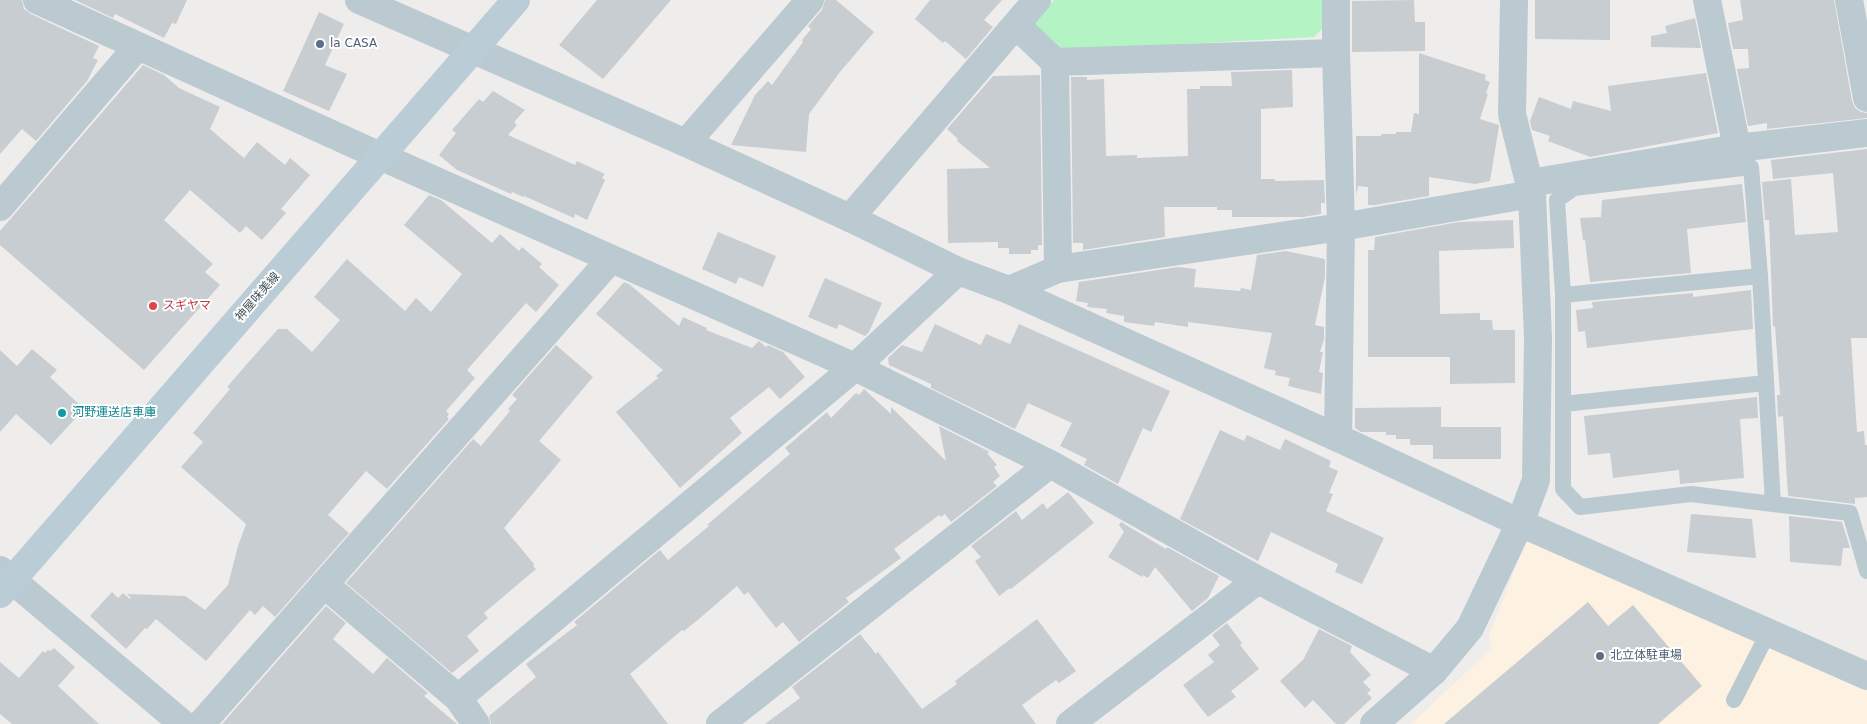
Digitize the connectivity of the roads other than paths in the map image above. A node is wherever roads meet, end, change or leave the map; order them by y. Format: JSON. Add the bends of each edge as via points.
{"nodes":[{"id":1,"x":37,"y":0,"type":"edge"},
{"id":2,"x":359,"y":0,"type":"edge"},
{"id":3,"x":516,"y":0,"type":"edge"},
{"id":4,"x":810,"y":0,"type":"edge"},
{"id":5,"x":1037,"y":0,"type":"edge"},
{"id":6,"x":1336,"y":0,"type":"edge"},
{"id":7,"x":1514,"y":0,"type":"edge"},
{"id":8,"x":1707,"y":0,"type":"edge"},
{"id":9,"x":1849,"y":0,"type":"edge"},
{"id":10,"x":1016,"y":25,"type":"junction"},
{"id":11,"x":138,"y":46,"type":"junction"},
{"id":12,"x":472,"y":50,"type":"junction"},
{"id":13,"x":1336,"y":53,"type":"junction"},
{"id":14,"x":1055,"y":62,"type":"junction"},
{"id":15,"x":1867,"y":98,"type":"edge"},
{"id":16,"x":1867,"y":133,"type":"edge"},
{"id":17,"x":686,"y":144,"type":"junction"},
{"id":18,"x":1737,"y":148,"type":"junction"},
{"id":19,"x":380,"y":156,"type":"junction"},
{"id":20,"x":1531,"y":189,"type":"junction"},
{"id":21,"x":0,"y":207,"type":"edge"},
{"id":22,"x":850,"y":218,"type":"junction"},
{"id":23,"x":1341,"y":227,"type":"junction"},
{"id":24,"x":611,"y":259,"type":"junction"},
{"id":25,"x":1058,"y":268,"type":"junction"},
{"id":26,"x":958,"y":271,"type":"junction"},
{"id":27,"x":1760,"y":276,"type":"junction"},
{"id":28,"x":1009,"y":290,"type":"junction"},
{"id":29,"x":1564,"y":295,"type":"junction"},
{"id":30,"x":855,"y":368,"type":"junction"},
{"id":31,"x":1766,"y":383,"type":"junction"},
{"id":32,"x":1564,"y":404,"type":"junction"},
{"id":33,"x":1338,"y":438,"type":"junction"},
{"id":34,"x":1050,"y":464,"type":"junction"},
{"id":35,"x":1774,"y":504,"type":"junction"},
{"id":36,"x":1520,"y":523,"type":"junction"},
{"id":37,"x":1867,"y":571,"type":"edge"},
{"id":38,"x":1258,"y":580,"type":"junction"},
{"id":39,"x":4,"y":582,"type":"edge"},
{"id":40,"x":324,"y":584,"type":"junction"},
{"id":41,"x":1768,"y":633,"type":"junction"},
{"id":42,"x":1434,"y":671,"type":"junction"},
{"id":43,"x":1867,"y":676,"type":"edge"},
{"id":44,"x":458,"y":698,"type":"junction"},
{"id":45,"x":1734,"y":700,"type":"dead end"},
{"id":46,"x":183,"y":724,"type":"edge"},
{"id":47,"x":201,"y":724,"type":"edge"},
{"id":48,"x":476,"y":724,"type":"edge"},
{"id":49,"x":720,"y":724,"type":"edge"},
{"id":50,"x":1070,"y":724,"type":"edge"},
{"id":51,"x":1374,"y":724,"type":"edge"}],
"edges":[{"from":1,"to":11,"type":"street"},
{"from":2,"to":12,"type":"street"},
{"from":3,"to":12,"type":"main road","name":"神屋味美線"},
{"from":4,"to":17,"type":"street"},
{"from":5,"to":10,"type":"street"},
{"from":6,"to":13,"type":"street"},
{"from":7,"to":20,"type":"street","via":[[1512,114]]},
{"from":8,"to":18,"type":"street"},
{"from":9,"to":15,"type":"street"},
{"from":10,"to":14,"type":"street"},
{"from":10,"to":22,"type":"street"},
{"from":11,"to":19,"type":"street"},
{"from":11,"to":21,"type":"street"},
{"from":12,"to":17,"type":"street"},
{"from":12,"to":19,"type":"main road","name":"神屋味美線"},
{"from":13,"to":14,"type":"street"},
{"from":13,"to":23,"type":"street"},
{"from":14,"to":25,"type":"street"},
{"from":16,"to":18,"type":"street"},
{"from":17,"to":22,"type":"street"},
{"from":18,"to":20,"type":"street"},
{"from":19,"to":24,"type":"street"},
{"from":19,"to":39,"type":"main road","name":"神屋味美線"},
{"from":20,"to":23,"type":"street"},
{"from":20,"to":36,"type":"street","via":[[1538,338],[1536,480]]},
{"from":22,"to":26,"type":"street"},
{"from":23,"to":25,"type":"street"},
{"from":23,"to":33,"type":"street"},
{"from":24,"to":30,"type":"street"},
{"from":24,"to":40,"type":"street"},
{"from":25,"to":28,"type":"street"},
{"from":26,"to":28,"type":"street"},
{"from":26,"to":30,"type":"street"},
{"from":27,"to":29,"type":"lane"},
{"from":27,"to":29,"type":"lane","via":[[1751,167],[1574,188],[1562,196],[1557,200]]},
{"from":27,"to":31,"type":"lane"},
{"from":28,"to":33,"type":"street"},
{"from":29,"to":32,"type":"lane"},
{"from":30,"to":34,"type":"street"},
{"from":30,"to":44,"type":"street"},
{"from":31,"to":32,"type":"lane"},
{"from":31,"to":35,"type":"lane"},
{"from":32,"to":35,"type":"lane","via":[[1564,489],[1580,507],[1691,494]]},
{"from":33,"to":36,"type":"street"},
{"from":34,"to":38,"type":"street"},
{"from":34,"to":49,"type":"street"},
{"from":35,"to":37,"type":"lane","via":[[1850,513]]},
{"from":36,"to":41,"type":"street"},
{"from":36,"to":42,"type":"street","via":[[1470,628]]},
{"from":38,"to":42,"type":"street"},
{"from":38,"to":50,"type":"street"},
{"from":39,"to":46,"type":"street"},
{"from":40,"to":44,"type":"street"},
{"from":40,"to":47,"type":"street"},
{"from":41,"to":43,"type":"street"},
{"from":41,"to":45,"type":"lane"},
{"from":42,"to":51,"type":"street"},
{"from":44,"to":48,"type":"street"}]}
